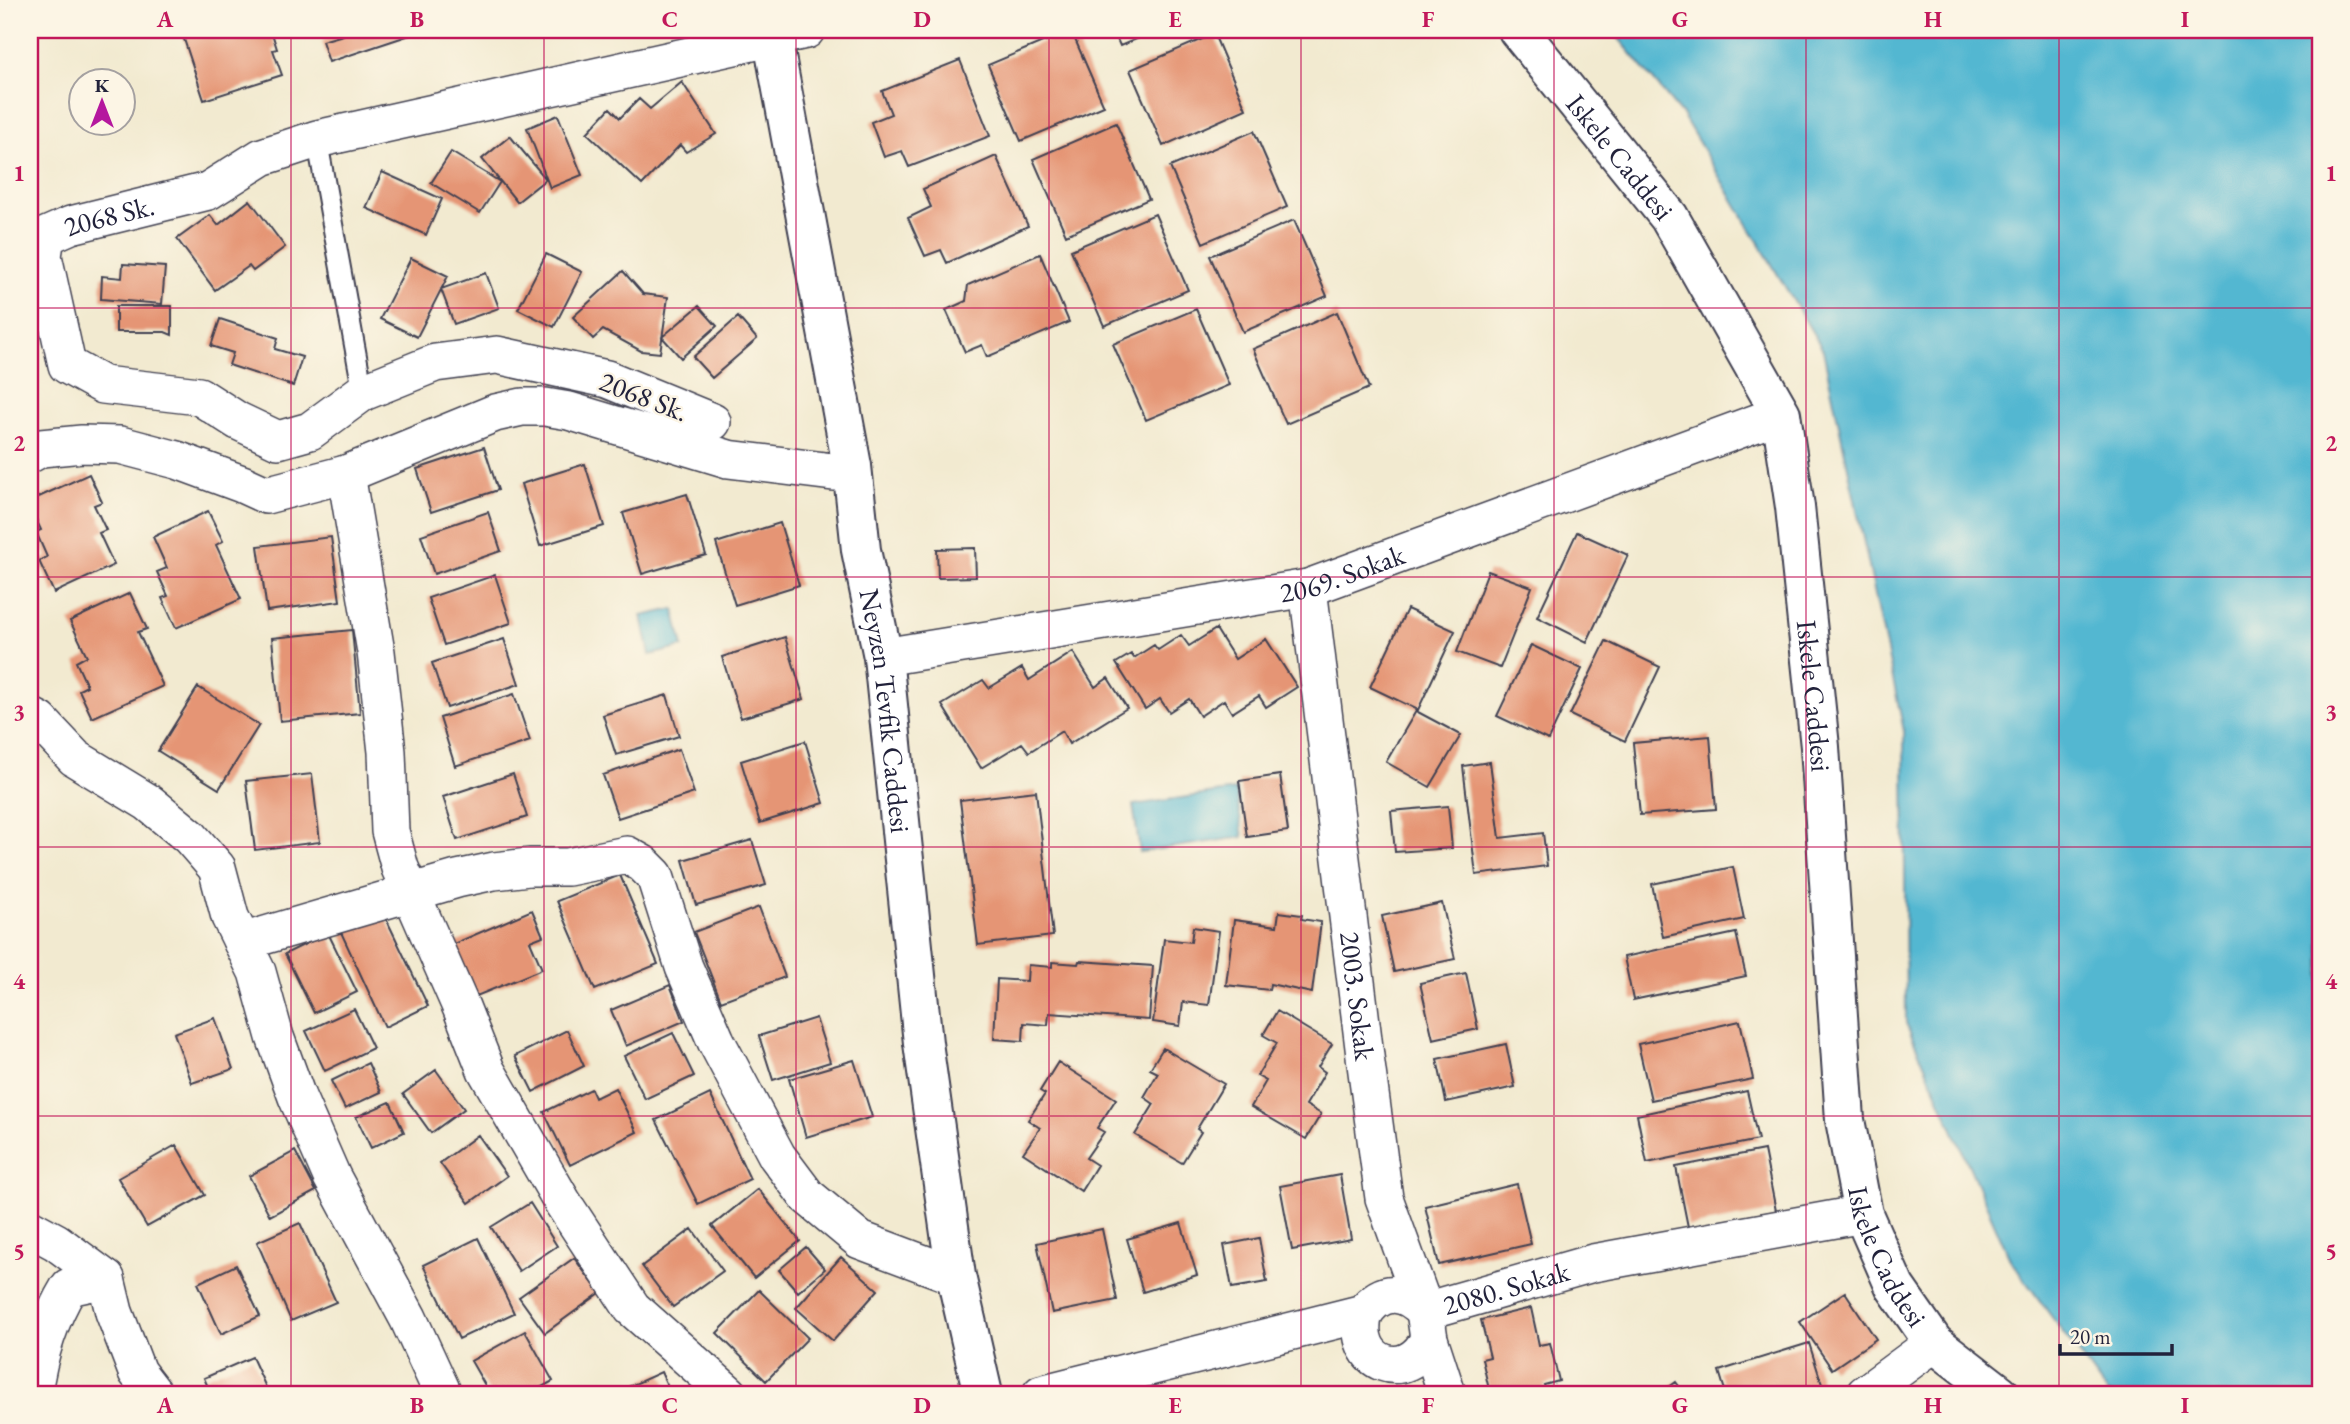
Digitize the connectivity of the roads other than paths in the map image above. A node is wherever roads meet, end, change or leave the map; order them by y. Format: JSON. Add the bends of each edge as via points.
{"nodes":[{"id":1,"x":1518,"y":30,"type":"edge"},
{"id":2,"x":783,"y":33,"type":"edge"},
{"id":3,"x":317,"y":139,"type":"junction"},
{"id":4,"x":363,"y":392,"type":"junction"},
{"id":5,"x":1781,"y":415,"type":"junction"},
{"id":6,"x":712,"y":422,"type":"dead end"},
{"id":7,"x":30,"y":454,"type":"edge"},
{"id":8,"x":852,"y":466,"type":"junction"},
{"id":9,"x":346,"y":474,"type":"junction"},
{"id":10,"x":1308,"y":588,"type":"junction"},
{"id":11,"x":883,"y":657,"type":"junction"},
{"id":12,"x":30,"y":716,"type":"edge"},
{"id":13,"x":410,"y":891,"type":"junction"},
{"id":14,"x":242,"y":942,"type":"junction"},
{"id":15,"x":1863,"y":1214,"type":"junction"},
{"id":16,"x":30,"y":1228,"type":"edge"},
{"id":17,"x":956,"y":1276,"type":"junction"},
{"id":18,"x":106,"y":1279,"type":"junction"},
{"id":19,"x":1364,"y":1313,"type":"junction"},
{"id":20,"x":1427,"y":1325,"type":"junction"},
{"id":21,"x":1934,"y":1343,"type":"junction"},
{"id":22,"x":33,"y":1394,"type":"edge"},
{"id":23,"x":154,"y":1394,"type":"edge"},
{"id":24,"x":443,"y":1394,"type":"edge"},
{"id":25,"x":729,"y":1394,"type":"edge"},
{"id":26,"x":983,"y":1394,"type":"edge"},
{"id":27,"x":1041,"y":1394,"type":"edge"},
{"id":28,"x":1447,"y":1394,"type":"edge"},
{"id":29,"x":1865,"y":1394,"type":"edge"},
{"id":30,"x":2000,"y":1394,"type":"edge"}],
"edges":[{"from":1,"to":5,"type":"street","name":"Iskele Caddesi","via":[[1669,217]]},
{"from":2,"to":3,"type":"street","name":"2068 Sk."},
{"from":2,"to":8,"type":"street","name":"Neyzen Tevfik Caddesi"},
{"from":3,"to":4,"type":"lane"},
{"from":3,"to":4,"type":"street","name":"2068 Sk.","via":[[262,157],[208,191],[71,225],[46,236],[43,256],[67,365],[103,385],[199,396],[278,440],[310,431]]},
{"from":4,"to":6,"type":"street","name":"2068 Sk.","via":[[435,363],[497,355],[607,379]]},
{"from":5,"to":10,"type":"street","name":"2069. Sokak"},
{"from":5,"to":15,"type":"street","name":"Iskele Caddesi","via":[[1820,747],[1845,1120]]},
{"from":7,"to":9,"type":"street","via":[[41,448],[120,445],[177,460],[266,495]]},
{"from":8,"to":9,"type":"street","via":[[833,472],[729,459],[569,411],[522,407],[495,413]]},
{"from":8,"to":11,"type":"street","name":"Neyzen Tevfik Caddesi","via":[[861,550]]},
{"from":9,"to":13,"type":"street","via":[[376,652],[390,831]]},
{"from":10,"to":11,"type":"street","name":"2069. Sokak"},
{"from":10,"to":20,"type":"street","name":"2003. Sokak","via":[[1384,1198]]},
{"from":11,"to":17,"type":"street","name":"Neyzen Tevfik Caddesi","via":[[923,1043]]},
{"from":12,"to":14,"type":"street","via":[[75,758],[149,803],[190,837],[217,868]]},
{"from":13,"to":14,"type":"street"},
{"from":13,"to":17,"type":"street","via":[[494,871],[568,867],[626,855],[643,864],[655,876],[684,967],[716,1041],[778,1156],[807,1196],[860,1240]]},
{"from":13,"to":25,"type":"street","via":[[486,1070],[563,1203],[632,1308]]},
{"from":14,"to":24,"type":"street","via":[[257,972],[297,1097],[332,1177]]},
{"from":15,"to":20,"type":"street","name":"2080. Sokak","via":[[1593,1263]]},
{"from":15,"to":21,"type":"street","name":"Iskele Caddesi","via":[[1895,1287]]},
{"from":16,"to":18,"type":"street"},
{"from":17,"to":26,"type":"street","name":"Neyzen Tevfik Caddesi"},
{"from":18,"to":22,"type":"street","via":[[69,1287],[42,1345]]},
{"from":18,"to":23,"type":"street","via":[[137,1372]]},
{"from":19,"to":20,"type":"street","name":"2080. Sokak","via":[[1370,1304],[1391,1294],[1403,1295],[1413,1299]]},
{"from":19,"to":20,"type":"street","via":[[1361,1336],[1365,1347],[1382,1362],[1405,1363],[1416,1357],[1424,1349]]},
{"from":19,"to":27,"type":"street","name":"2080. Sokak"},
{"from":20,"to":28,"type":"street","name":"2003. Sokak"},
{"from":21,"to":29,"type":"street"},
{"from":21,"to":30,"type":"street","name":"Iskele Caddesi"}]}
